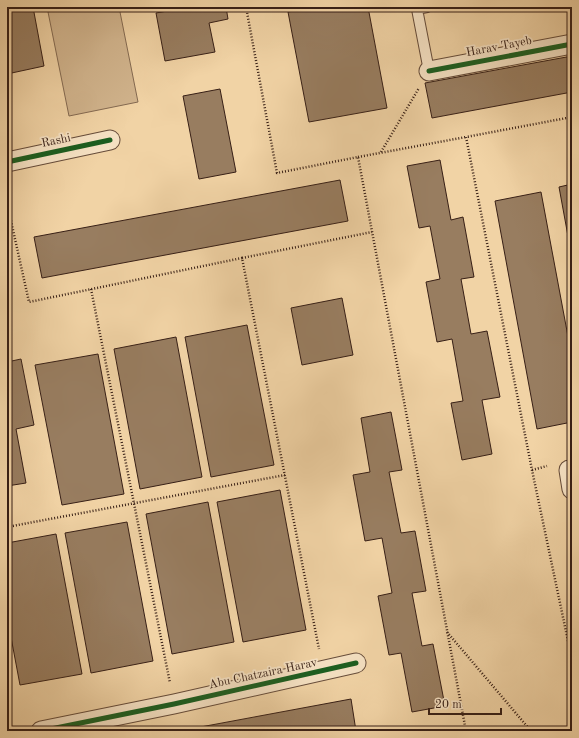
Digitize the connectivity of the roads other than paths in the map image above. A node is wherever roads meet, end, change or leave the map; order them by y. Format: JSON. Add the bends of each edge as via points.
{"nodes":[{"id":1,"x":427,"y":7,"type":"edge"},
{"id":2,"x":572,"y":44,"type":"edge"},
{"id":3,"x":429,"y":71,"type":"joint"},
{"id":4,"x":110,"y":140,"type":"dead end"},
{"id":5,"x":7,"y":162,"type":"edge"},
{"id":6,"x":572,"y":470,"type":"edge"},
{"id":7,"x":572,"y":489,"type":"edge"},
{"id":8,"x":356,"y":663,"type":"dead end"},
{"id":9,"x":41,"y":731,"type":"edge"}],
"edges":[{"from":1,"to":3,"type":"lane","via":[[417,9]]},
{"from":2,"to":3,"type":"street","name":"Harav Tayeb"},
{"from":4,"to":5,"type":"street","name":"Rashi"},
{"from":6,"to":7,"type":"street","via":[[569,470]]},
{"from":8,"to":9,"type":"street","name":"Abu Chatzaira Harav"}]}
